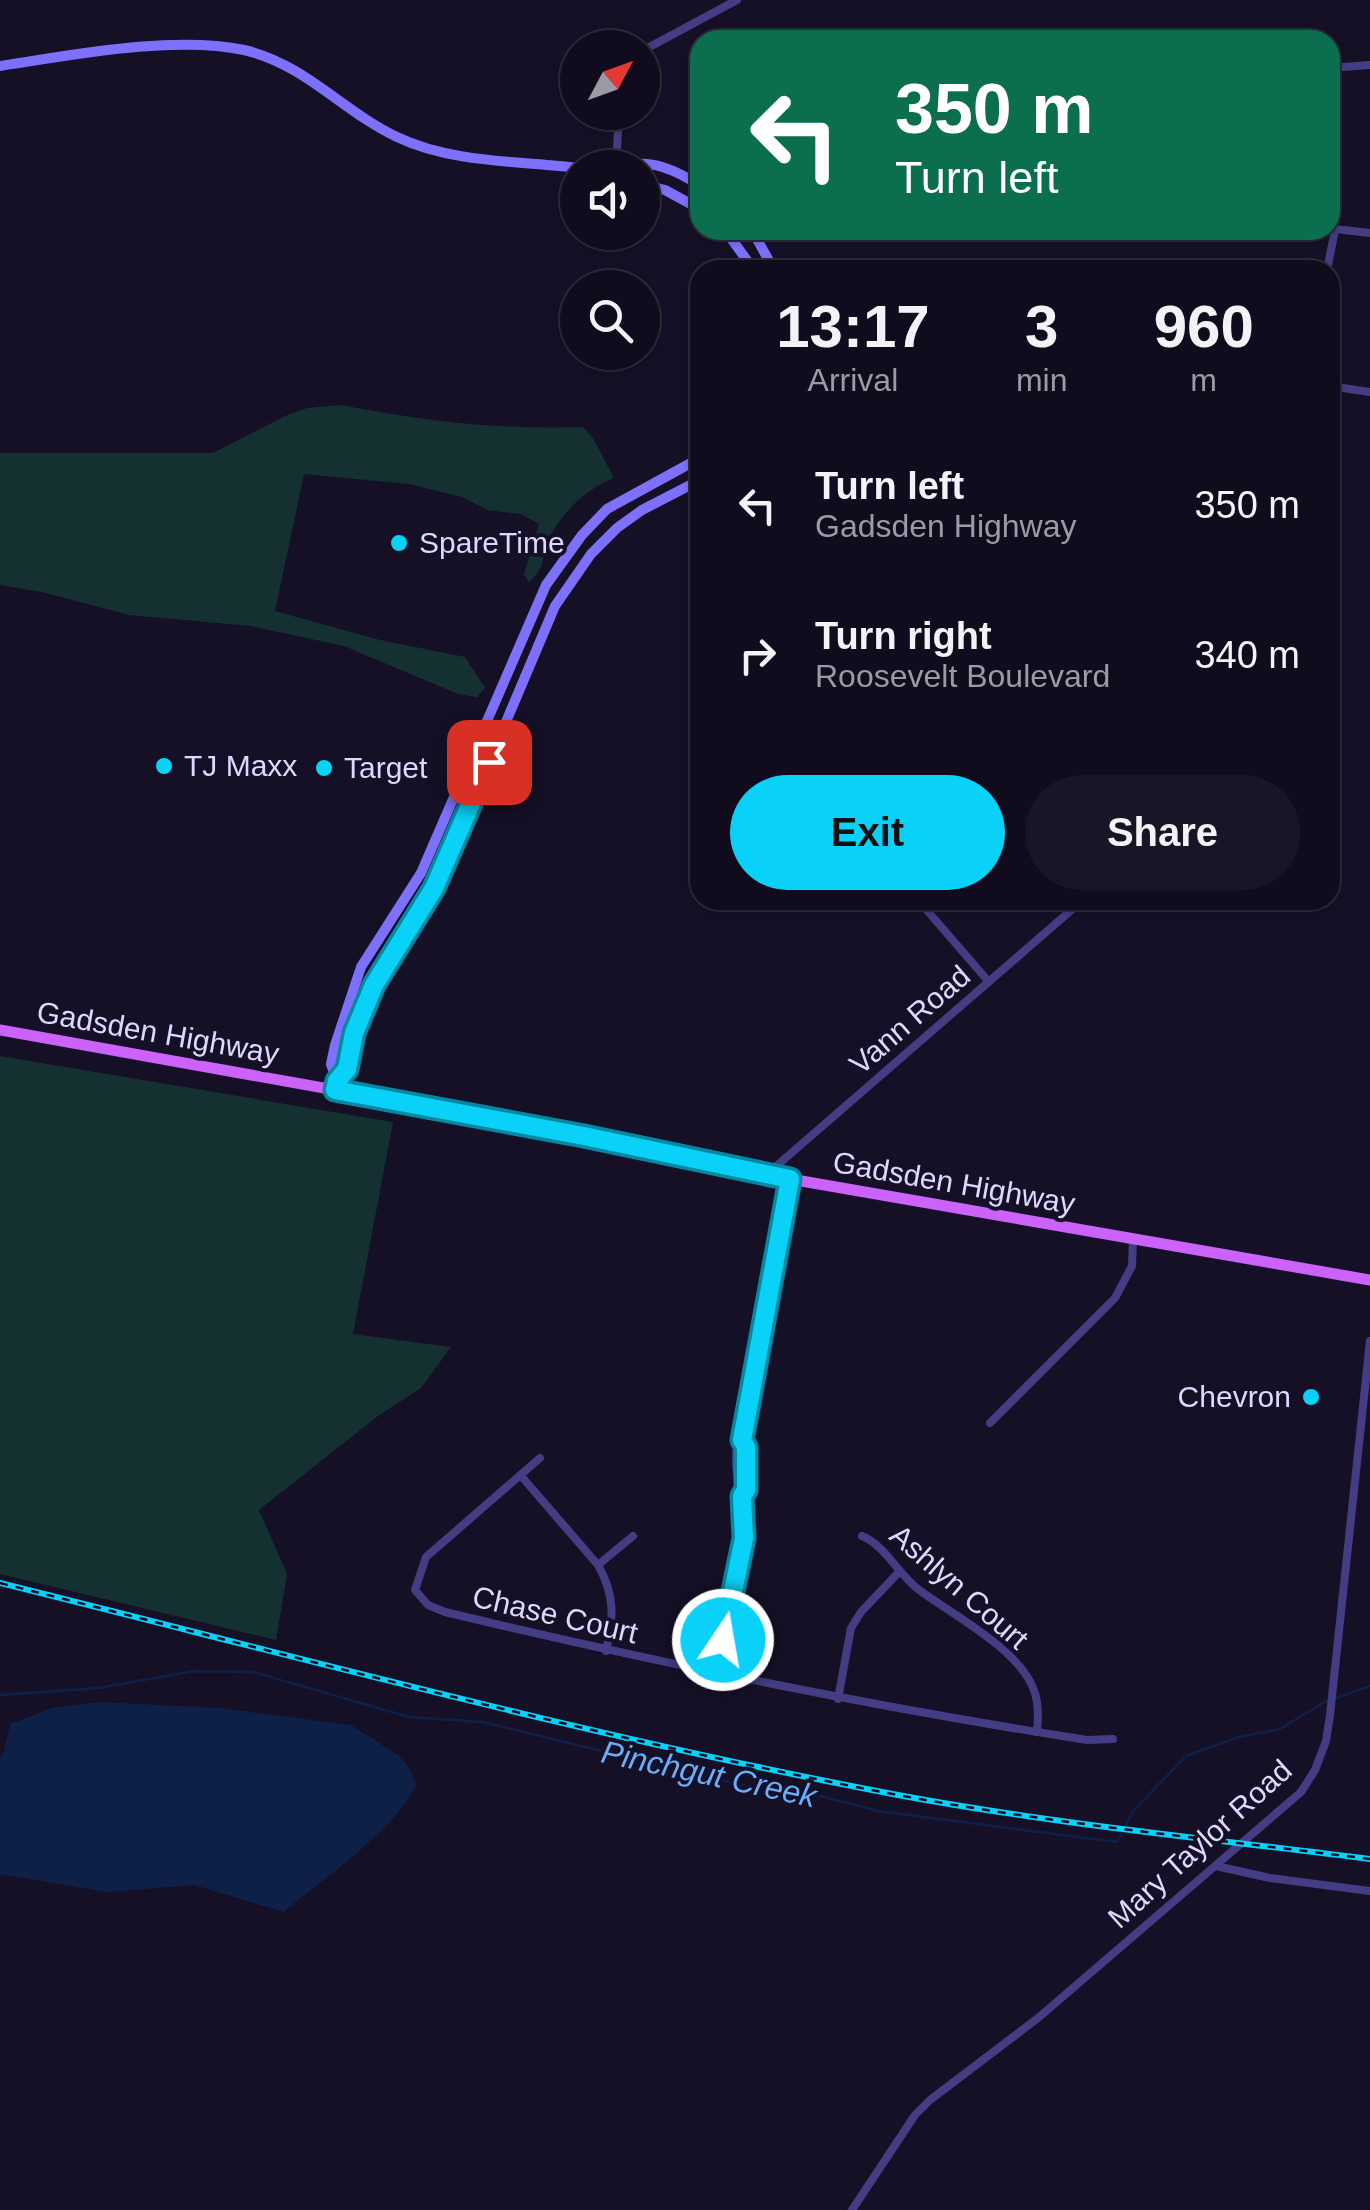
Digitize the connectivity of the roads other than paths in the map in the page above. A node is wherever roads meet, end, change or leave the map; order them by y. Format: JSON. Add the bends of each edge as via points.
{"nodes":[{"id":1,"x":736,"y":0,"type":"edge"},
{"id":2,"x":660,"y":41,"type":"edge"},
{"id":3,"x":1370,"y":65,"type":"edge"},
{"id":4,"x":0,"y":66,"type":"edge"},
{"id":5,"x":1340,"y":67,"type":"edge"},
{"id":6,"x":560,"y":166,"type":"edge"},
{"id":7,"x":660,"y":168,"type":"edge"},
{"id":8,"x":690,"y":182,"type":"edge"},
{"id":9,"x":660,"y":189,"type":"edge"},
{"id":10,"x":690,"y":203,"type":"edge"},
{"id":11,"x":1340,"y":230,"type":"edge"},
{"id":12,"x":1370,"y":233,"type":"edge"},
{"id":13,"x":1340,"y":388,"type":"edge"},
{"id":14,"x":1370,"y":392,"type":"edge"},
{"id":15,"x":690,"y":464,"type":"edge"},
{"id":16,"x":690,"y":485,"type":"edge"},
{"id":17,"x":927,"y":910,"type":"edge"},
{"id":18,"x":1072,"y":910,"type":"edge"},
{"id":19,"x":989,"y":982,"type":"junction"},
{"id":20,"x":0,"y":1030,"type":"edge"},
{"id":21,"x":336,"y":1086,"type":"junction"},
{"id":22,"x":766,"y":1175,"type":"junction"},
{"id":23,"x":790,"y":1179,"type":"junction"},
{"id":24,"x":1134,"y":1240,"type":"junction"},
{"id":25,"x":1370,"y":1280,"type":"edge"},
{"id":26,"x":1370,"y":1341,"type":"edge"},
{"id":27,"x":990,"y":1423,"type":"dead end"},
{"id":28,"x":540,"y":1458,"type":"dead end"},
{"id":29,"x":522,"y":1477,"type":"junction"},
{"id":30,"x":633,"y":1536,"type":"dead end"},
{"id":31,"x":862,"y":1536,"type":"dead end"},
{"id":32,"x":598,"y":1565,"type":"junction"},
{"id":33,"x":900,"y":1572,"type":"junction"},
{"id":34,"x":606,"y":1651,"type":"junction"},
{"id":35,"x":716,"y":1675,"type":"junction"},
{"id":36,"x":838,"y":1698,"type":"junction"},
{"id":37,"x":1038,"y":1732,"type":"junction"},
{"id":38,"x":1112,"y":1739,"type":"dead end"},
{"id":39,"x":1216,"y":1866,"type":"junction"},
{"id":40,"x":1370,"y":1891,"type":"edge"},
{"id":41,"x":852,"y":2210,"type":"edge"}],
"edges":[{"from":1,"to":2,"type":"street"},
{"from":3,"to":5,"type":"street"},
{"from":4,"to":6,"type":"street","via":[[150,48],[245,51],[297,70],[409,142]]},
{"from":7,"to":8,"type":"street"},
{"from":9,"to":10,"type":"street"},
{"from":11,"to":12,"type":"street"},
{"from":13,"to":14,"type":"street"},
{"from":15,"to":21,"type":"street","via":[[608,509],[546,585],[422,872],[361,967],[331,1064]]},
{"from":16,"to":21,"type":"street","via":[[617,528],[555,606],[445,866],[374,985]]},
{"from":17,"to":19,"type":"street"},
{"from":18,"to":19,"type":"street","name":"Vann Road"},
{"from":19,"to":22,"type":"street","name":"Vann Road"},
{"from":20,"to":21,"type":"main road","name":"Gadsden Highway"},
{"from":21,"to":22,"type":"main road","name":"Gadsden Highway"},
{"from":22,"to":23,"type":"main road","name":"Gadsden Highway"},
{"from":23,"to":24,"type":"main road","name":"Gadsden Highway"},
{"from":23,"to":35,"type":"street","via":[[742,1440],[744,1538]]},
{"from":24,"to":25,"type":"main road","name":"Gadsden Highway"},
{"from":24,"to":27,"type":"street","via":[[1132,1266],[1116,1298]]},
{"from":26,"to":39,"type":"street","name":"Mary Taylor Road","via":[[1326,1741],[1301,1792]]},
{"from":28,"to":29,"type":"street","name":"Chase Court"},
{"from":29,"to":32,"type":"street"},
{"from":29,"to":34,"type":"street","name":"Chase Court","via":[[426,1557],[416,1590],[445,1612]]},
{"from":30,"to":32,"type":"street"},
{"from":31,"to":33,"type":"street","name":"Ashlyn Court"},
{"from":32,"to":34,"type":"street","via":[[613,1608]]},
{"from":33,"to":36,"type":"street","via":[[852,1628]]},
{"from":33,"to":37,"type":"street","name":"Ashlyn Court","via":[[981,1631],[1030,1681]]},
{"from":34,"to":35,"type":"street","name":"Chase Court"},
{"from":35,"to":36,"type":"street","name":"Chase Court"},
{"from":36,"to":37,"type":"street","name":"Chase Court"},
{"from":37,"to":38,"type":"street","name":"Chase Court"},
{"from":39,"to":40,"type":"street"},
{"from":39,"to":41,"type":"street","name":"Mary Taylor Road","via":[[930,2100]]}]}
